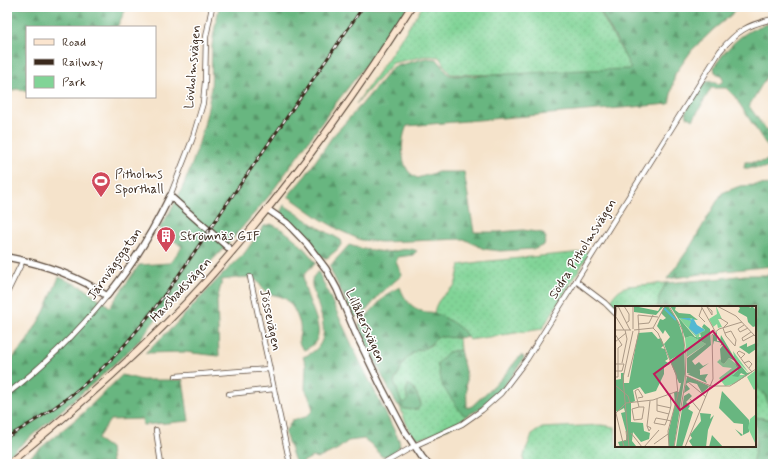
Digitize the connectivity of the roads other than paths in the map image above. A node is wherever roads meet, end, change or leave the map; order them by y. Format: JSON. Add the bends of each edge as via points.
{"nodes":[{"id":1,"x":212,"y":7,"type":"edge"},
{"id":2,"x":411,"y":7,"type":"edge"},
{"id":3,"x":773,"y":19,"type":"edge"},
{"id":4,"x":170,"y":196,"type":"junction"},
{"id":5,"x":267,"y":209,"type":"junction"},
{"id":6,"x":232,"y":251,"type":"junction"},
{"id":7,"x":7,"y":257,"type":"edge"},
{"id":8,"x":23,"y":260,"type":"junction"},
{"id":9,"x":250,"y":277,"type":"dead end"},
{"id":10,"x":576,"y":281,"type":"junction"},
{"id":11,"x":7,"y":293,"type":"edge"},
{"id":12,"x":107,"y":296,"type":"junction"},
{"id":13,"x":615,"y":313,"type":"edge"},
{"id":14,"x":269,"y":368,"type":"junction"},
{"id":15,"x":176,"y":376,"type":"dead end"},
{"id":16,"x":274,"y":389,"type":"junction"},
{"id":17,"x":7,"y":394,"type":"edge"},
{"id":18,"x":229,"y":394,"type":"dead end"},
{"id":19,"x":156,"y":430,"type":"dead end"},
{"id":20,"x":414,"y":446,"type":"junction"},
{"id":21,"x":8,"y":464,"type":"edge"},
{"id":22,"x":161,"y":464,"type":"edge"},
{"id":23,"x":290,"y":464,"type":"edge"},
{"id":24,"x":383,"y":464,"type":"edge"},
{"id":25,"x":428,"y":464,"type":"edge"}],
"edges":[{"from":1,"to":4,"type":"street","name":"Lövholmsvägen","via":[[206,37],[203,102],[192,140]]},
{"from":2,"to":5,"type":"main road","name":"Havsbadsvägen","via":[[334,120]]},
{"from":3,"to":10,"type":"street","name":"Södra Pitholmsvägen","via":[[740,30],[720,51]]},
{"from":4,"to":6,"type":"street"},
{"from":4,"to":12,"type":"street","name":"Järnvägsgatan","via":[[139,252]]},
{"from":5,"to":6,"type":"main road","name":"Havsbadsvägen"},
{"from":5,"to":20,"type":"street","name":"Lillåkersvägen","via":[[287,223],[308,244],[326,269],[381,386]]},
{"from":6,"to":21,"type":"main road","name":"Havsbadsvägen","via":[[129,360]]},
{"from":7,"to":8,"type":"street"},
{"from":8,"to":11,"type":"street"},
{"from":8,"to":12,"type":"street","via":[[79,279]]},
{"from":9,"to":14,"type":"street","name":"Jössevägen"},
{"from":10,"to":13,"type":"street"},
{"from":10,"to":20,"type":"street","name":"Södra Pitholmsvägen","via":[[527,359],[501,393],[462,424]]},
{"from":12,"to":17,"type":"street","name":"Järnvägsgatan","via":[[64,345]]},
{"from":14,"to":15,"type":"street","name":"Jössevägen"},
{"from":14,"to":16,"type":"street","name":"Jössevägen"},
{"from":16,"to":18,"type":"street"},
{"from":16,"to":23,"type":"street","name":"Jössevägen"},
{"from":19,"to":22,"type":"street"},
{"from":20,"to":24,"type":"street","name":"Södra Pitholmsvägen"},
{"from":20,"to":25,"type":"street","name":"Lillåkersvägen"}]}
